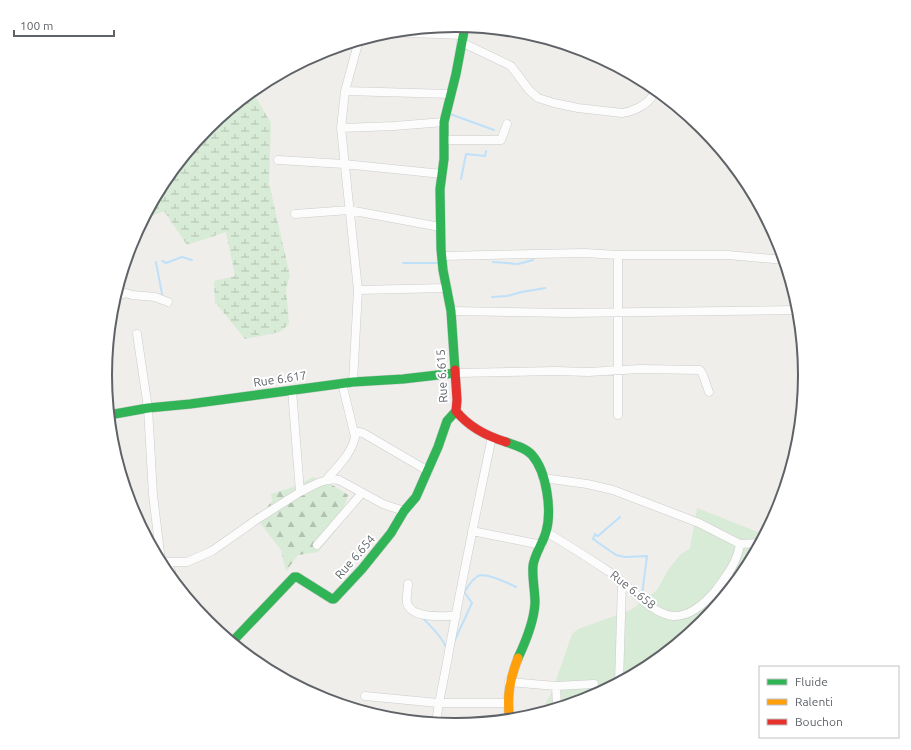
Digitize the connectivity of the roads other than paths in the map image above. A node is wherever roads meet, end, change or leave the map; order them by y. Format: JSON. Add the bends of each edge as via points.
{"nodes":[{"id":1,"x":431,"y":33,"type":"edge"},
{"id":2,"x":463,"y":34,"type":"edge"},
{"id":3,"x":357,"y":47,"type":"edge"},
{"id":4,"x":345,"y":91,"type":"junction"},
{"id":5,"x":450,"y":94,"type":"junction"},
{"id":6,"x":652,"y":94,"type":"edge"},
{"id":7,"x":444,"y":122,"type":"junction"},
{"id":8,"x":507,"y":124,"type":"dead end"},
{"id":9,"x":341,"y":128,"type":"junction"},
{"id":10,"x":444,"y":140,"type":"junction"},
{"id":11,"x":278,"y":160,"type":"dead end"},
{"id":12,"x":344,"y":164,"type":"junction"},
{"id":13,"x":442,"y":174,"type":"junction"},
{"id":14,"x":349,"y":210,"type":"junction"},
{"id":15,"x":295,"y":214,"type":"dead end"},
{"id":16,"x":440,"y":227,"type":"junction"},
{"id":17,"x":618,"y":255,"type":"junction"},
{"id":18,"x":442,"y":256,"type":"junction"},
{"id":19,"x":778,"y":259,"type":"edge"},
{"id":20,"x":447,"y":288,"type":"junction"},
{"id":21,"x":358,"y":290,"type":"junction"},
{"id":22,"x":122,"y":294,"type":"edge"},
{"id":23,"x":168,"y":302,"type":"dead end"},
{"id":24,"x":792,"y":310,"type":"edge"},
{"id":25,"x":451,"y":311,"type":"junction"},
{"id":26,"x":618,"y":312,"type":"junction"},
{"id":27,"x":137,"y":334,"type":"dead end"},
{"id":28,"x":618,"y":370,"type":"junction"},
{"id":29,"x":454,"y":373,"type":"junction"},
{"id":30,"x":353,"y":382,"type":"junction"},
{"id":31,"x":342,"y":383,"type":"junction"},
{"id":32,"x":292,"y":390,"type":"junction"},
{"id":33,"x":709,"y":392,"type":"dead end"},
{"id":34,"x":148,"y":408,"type":"junction"},
{"id":35,"x":456,"y":411,"type":"junction"},
{"id":36,"x":114,"y":414,"type":"edge"},
{"id":37,"x":618,"y":415,"type":"dead end"},
{"id":38,"x":354,"y":431,"type":"junction"},
{"id":39,"x":492,"y":437,"type":"junction"},
{"id":40,"x":428,"y":471,"type":"junction"},
{"id":41,"x":543,"y":478,"type":"junction"},
{"id":42,"x":326,"y":480,"type":"junction"},
{"id":43,"x":300,"y":492,"type":"junction"},
{"id":44,"x":362,"y":493,"type":"junction"},
{"id":45,"x":404,"y":511,"type":"junction"},
{"id":46,"x":472,"y":531,"type":"junction"},
{"id":47,"x":546,"y":532,"type":"junction"},
{"id":48,"x":755,"y":543,"type":"edge"},
{"id":49,"x":740,"y":544,"type":"junction"},
{"id":50,"x":317,"y":545,"type":"dead end"},
{"id":51,"x":542,"y":545,"type":"junction"},
{"id":52,"x":162,"y":552,"type":"edge"},
{"id":53,"x":167,"y":561,"type":"edge"},
{"id":54,"x":725,"y":578,"type":"junction"},
{"id":55,"x":732,"y":578,"type":"edge"},
{"id":56,"x":622,"y":582,"type":"junction"},
{"id":57,"x":408,"y":584,"type":"dead end"},
{"id":58,"x":456,"y":616,"type":"junction"},
{"id":59,"x":236,"y":638,"type":"edge"},
{"id":60,"x":619,"y":676,"type":"edge"},
{"id":61,"x":509,"y":682,"type":"junction"},
{"id":62,"x":594,"y":684,"type":"dead end"},
{"id":63,"x":556,"y":686,"type":"junction"},
{"id":64,"x":365,"y":696,"type":"dead end"},
{"id":65,"x":438,"y":703,"type":"junction"},
{"id":66,"x":506,"y":703,"type":"junction"},
{"id":67,"x":557,"y":703,"type":"edge"},
{"id":68,"x":508,"y":713,"type":"edge"},
{"id":69,"x":437,"y":717,"type":"edge"}],
"edges":[{"from":1,"to":2,"type":"street"},
{"from":2,"to":5,"type":"street","name":"Rue 6.615"},
{"from":2,"to":6,"type":"street","via":[[512,66],[538,98],[578,108],[627,112],[650,99]]},
{"from":3,"to":4,"type":"street"},
{"from":4,"to":5,"type":"street"},
{"from":4,"to":9,"type":"street"},
{"from":5,"to":7,"type":"street","name":"Rue 6.615"},
{"from":7,"to":9,"type":"street"},
{"from":7,"to":10,"type":"street","name":"Rue 6.615"},
{"from":8,"to":10,"type":"street","via":[[501,140]]},
{"from":9,"to":12,"type":"street"},
{"from":10,"to":13,"type":"street","name":"Rue 6.615"},
{"from":11,"to":12,"type":"street"},
{"from":12,"to":13,"type":"street"},
{"from":12,"to":14,"type":"street"},
{"from":13,"to":16,"type":"street","name":"Rue 6.615"},
{"from":14,"to":15,"type":"street"},
{"from":14,"to":16,"type":"street"},
{"from":14,"to":21,"type":"street"},
{"from":16,"to":18,"type":"street","name":"Rue 6.615"},
{"from":17,"to":18,"type":"street","via":[[585,253]]},
{"from":17,"to":19,"type":"street","via":[[728,255]]},
{"from":17,"to":26,"type":"street"},
{"from":18,"to":20,"type":"street","name":"Rue 6.615"},
{"from":20,"to":21,"type":"street"},
{"from":20,"to":25,"type":"street","name":"Rue 6.615"},
{"from":21,"to":30,"type":"street"},
{"from":22,"to":23,"type":"street"},
{"from":24,"to":26,"type":"street"},
{"from":25,"to":26,"type":"street"},
{"from":25,"to":29,"type":"street","name":"Rue 6.615"},
{"from":26,"to":28,"type":"street"},
{"from":27,"to":34,"type":"street"},
{"from":28,"to":29,"type":"street"},
{"from":28,"to":33,"type":"street","via":[[700,370]]},
{"from":28,"to":37,"type":"street"},
{"from":29,"to":30,"type":"street","name":"Rue 6.617"},
{"from":29,"to":35,"type":"street","name":"Rue 6.615"},
{"from":30,"to":31,"type":"street","name":"Rue 6.617"},
{"from":31,"to":32,"type":"street","name":"Rue 6.617"},
{"from":31,"to":38,"type":"street"},
{"from":32,"to":34,"type":"street","name":"Rue 6.617"},
{"from":32,"to":43,"type":"street"},
{"from":34,"to":36,"type":"street","name":"Rue 6.617"},
{"from":34,"to":52,"type":"street","via":[[153,495]]},
{"from":35,"to":39,"type":"street","name":"Rue 6.615","via":[[470,426]]},
{"from":35,"to":40,"type":"street","name":"Rue 6.654","via":[[447,421]]},
{"from":38,"to":40,"type":"street","via":[[363,433]]},
{"from":38,"to":42,"type":"street","via":[[350,451]]},
{"from":39,"to":41,"type":"street","name":"Rue 6.615","via":[[523,447],[530,452],[537,461]]},
{"from":39,"to":46,"type":"street"},
{"from":40,"to":45,"type":"street","name":"Rue 6.654","via":[[420,490]]},
{"from":41,"to":47,"type":"street","name":"Rue 6.615","via":[[548,507]]},
{"from":41,"to":49,"type":"street","via":[[613,490],[699,523]]},
{"from":42,"to":43,"type":"street"},
{"from":42,"to":44,"type":"street","via":[[339,480]]},
{"from":43,"to":53,"type":"street","via":[[212,551],[187,562]]},
{"from":44,"to":45,"type":"street"},
{"from":44,"to":50,"type":"street"},
{"from":45,"to":59,"type":"street","name":"Rue 6.654","via":[[391,533],[334,599],[294,577]]},
{"from":46,"to":51,"type":"street"},
{"from":46,"to":58,"type":"street"},
{"from":47,"to":51,"type":"street","name":"Rue 6.615"},
{"from":47,"to":56,"type":"street","name":"Rue 6.658"},
{"from":48,"to":49,"type":"street"},
{"from":49,"to":54,"type":"street","name":"Rue 6.658","via":[[736,561]]},
{"from":51,"to":61,"type":"street","name":"Rue 6.615","via":[[533,564],[535,602],[530,630]]},
{"from":54,"to":55,"type":"street"},
{"from":54,"to":56,"type":"street","name":"Rue 6.658","via":[[703,603],[690,612],[673,616],[646,602]]},
{"from":56,"to":60,"type":"street"},
{"from":57,"to":58,"type":"street","via":[[407,601],[411,609],[430,616]]},
{"from":58,"to":65,"type":"street"},
{"from":61,"to":63,"type":"street"},
{"from":61,"to":66,"type":"street","name":"Rue 6.615"},
{"from":62,"to":63,"type":"street"},
{"from":63,"to":67,"type":"street"},
{"from":64,"to":65,"type":"street"},
{"from":65,"to":66,"type":"street"},
{"from":65,"to":69,"type":"street"},
{"from":66,"to":68,"type":"street","name":"Rue 6.615"}]}
